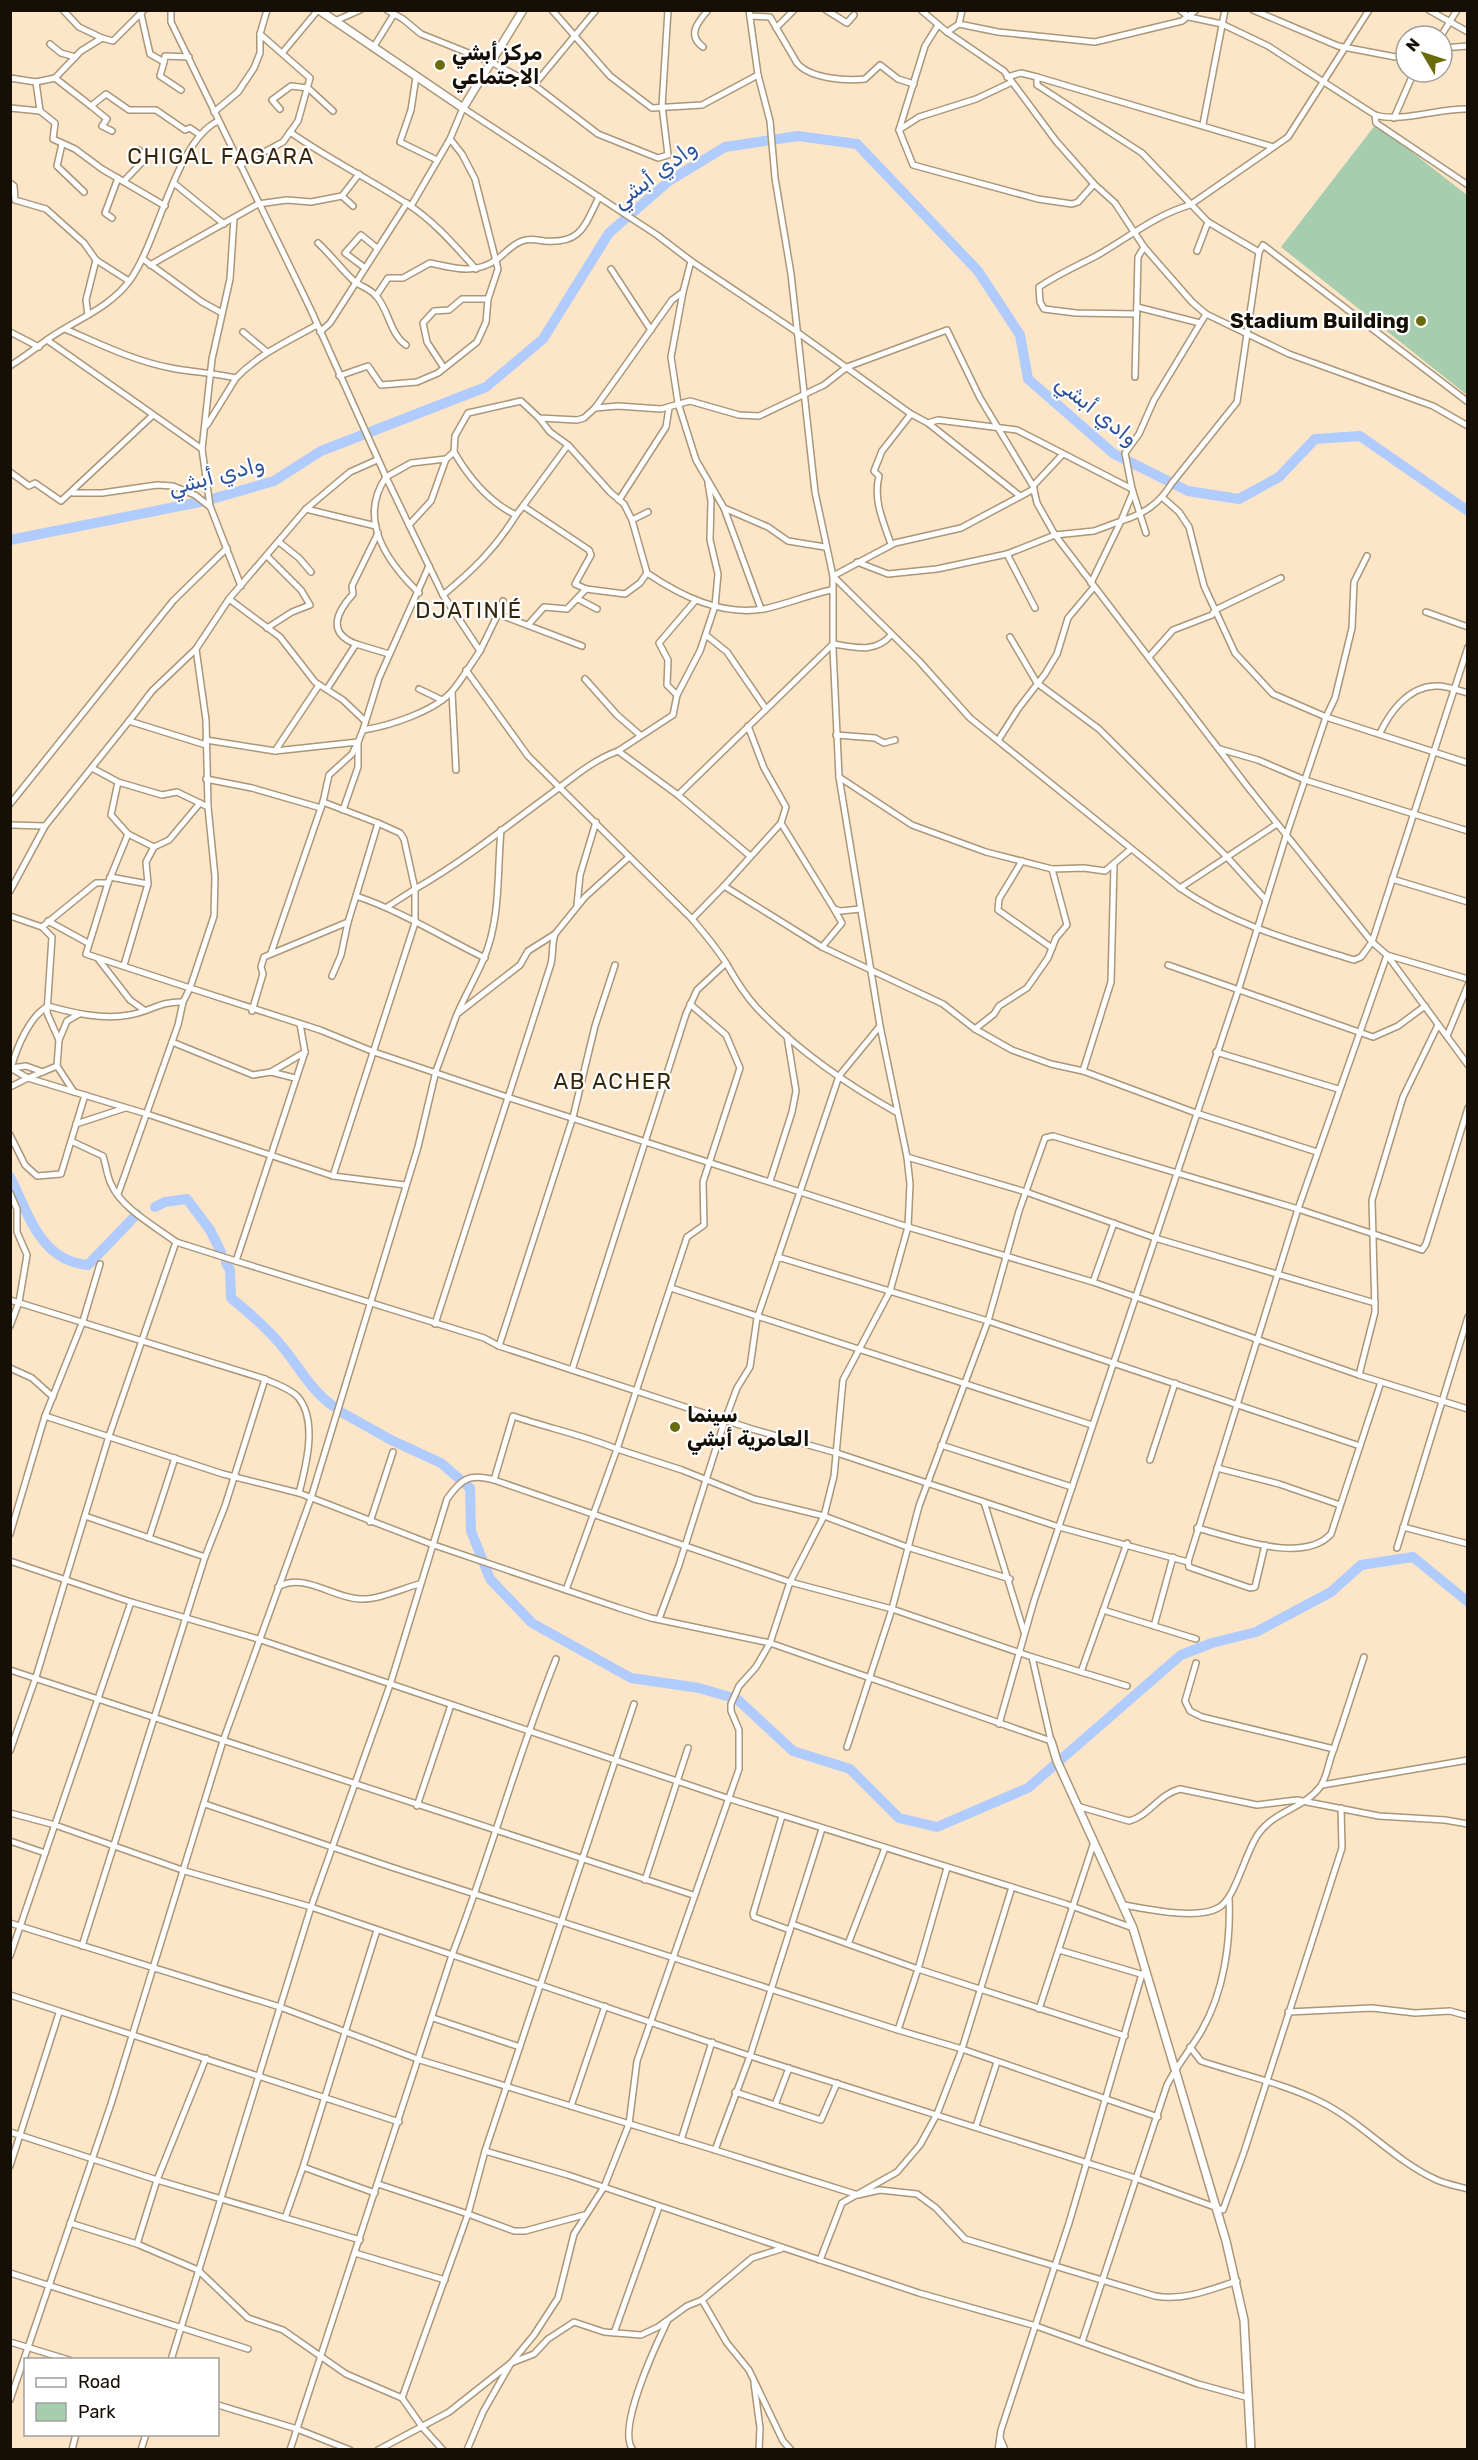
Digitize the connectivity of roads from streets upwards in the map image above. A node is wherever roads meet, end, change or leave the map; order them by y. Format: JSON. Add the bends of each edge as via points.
{"nodes":[{"id":1,"x":63,"y":10,"type":"edge"},
{"id":2,"x":171,"y":10,"type":"edge"},
{"id":3,"x":267,"y":10,"type":"edge"},
{"id":4,"x":319,"y":10,"type":"edge"},
{"id":5,"x":360,"y":10,"type":"edge"},
{"id":6,"x":523,"y":10,"type":"edge"},
{"id":7,"x":552,"y":10,"type":"edge"},
{"id":8,"x":596,"y":10,"type":"edge"},
{"id":9,"x":668,"y":10,"type":"edge"},
{"id":10,"x":708,"y":10,"type":"edge"},
{"id":11,"x":794,"y":10,"type":"edge"},
{"id":12,"x":826,"y":10,"type":"edge"},
{"id":13,"x":921,"y":10,"type":"edge"},
{"id":14,"x":963,"y":10,"type":"edge"},
{"id":15,"x":1180,"y":10,"type":"edge"},
{"id":16,"x":1196,"y":10,"type":"edge"},
{"id":17,"x":1225,"y":10,"type":"edge"},
{"id":18,"x":1253,"y":10,"type":"edge"},
{"id":19,"x":1369,"y":10,"type":"edge"},
{"id":20,"x":1429,"y":10,"type":"edge"},
{"id":21,"x":1457,"y":10,"type":"edge"},
{"id":22,"x":387,"y":11,"type":"edge"},
{"id":23,"x":142,"y":12,"type":"edge"},
{"id":24,"x":749,"y":13,"type":"edge"},
{"id":25,"x":394,"y":14,"type":"junction"},
{"id":26,"x":854,"y":15,"type":"dead end"},
{"id":27,"x":1190,"y":16,"type":"junction"},
{"id":28,"x":335,"y":21,"type":"junction"},
{"id":29,"x":1450,"y":21,"type":"junction"},
{"id":30,"x":958,"y":24,"type":"junction"},
{"id":31,"x":1222,"y":24,"type":"junction"},
{"id":32,"x":1448,"y":24,"type":"edge"},
{"id":33,"x":938,"y":25,"type":"junction"},
{"id":34,"x":776,"y":28,"type":"junction"},
{"id":35,"x":947,"y":32,"type":"junction"},
{"id":36,"x":1467,"y":32,"type":"edge"},
{"id":37,"x":260,"y":34,"type":"junction"},
{"id":38,"x":576,"y":36,"type":"junction"},
{"id":39,"x":102,"y":38,"type":"junction"},
{"id":40,"x":50,"y":44,"type":"dead end"},
{"id":41,"x":703,"y":47,"type":"dead end"},
{"id":42,"x":1346,"y":47,"type":"junction"},
{"id":43,"x":373,"y":48,"type":"junction"},
{"id":44,"x":283,"y":52,"type":"junction"},
{"id":45,"x":75,"y":57,"type":"junction"},
{"id":46,"x":189,"y":57,"type":"junction"},
{"id":47,"x":1394,"y":57,"type":"edge"},
{"id":48,"x":164,"y":62,"type":"junction"},
{"id":49,"x":491,"y":62,"type":"junction"},
{"id":50,"x":758,"y":75,"type":"junction"},
{"id":51,"x":417,"y":77,"type":"junction"},
{"id":52,"x":1037,"y":77,"type":"junction"},
{"id":53,"x":10,"y":78,"type":"edge"},
{"id":54,"x":55,"y":78,"type":"junction"},
{"id":55,"x":1008,"y":80,"type":"junction"},
{"id":56,"x":1322,"y":80,"type":"junction"},
{"id":57,"x":36,"y":82,"type":"junction"},
{"id":58,"x":914,"y":84,"type":"junction"},
{"id":59,"x":1409,"y":84,"type":"edge"},
{"id":60,"x":534,"y":85,"type":"junction"},
{"id":61,"x":308,"y":88,"type":"junction"},
{"id":62,"x":181,"y":90,"type":"dead end"},
{"id":63,"x":91,"y":106,"type":"junction"},
{"id":64,"x":662,"y":106,"type":"junction"},
{"id":65,"x":10,"y":108,"type":"edge"},
{"id":66,"x":463,"y":108,"type":"junction"},
{"id":67,"x":280,"y":109,"type":"dead end"},
{"id":68,"x":1467,"y":109,"type":"edge"},
{"id":69,"x":40,"y":111,"type":"junction"},
{"id":70,"x":333,"y":111,"type":"dead end"},
{"id":71,"x":214,"y":112,"type":"junction"},
{"id":72,"x":1375,"y":115,"type":"junction"},
{"id":73,"x":1394,"y":118,"type":"junction"},
{"id":74,"x":218,"y":121,"type":"junction"},
{"id":75,"x":1203,"y":124,"type":"junction"},
{"id":76,"x":899,"y":130,"type":"junction"},
{"id":77,"x":112,"y":131,"type":"dead end"},
{"id":78,"x":290,"y":132,"type":"junction"},
{"id":79,"x":200,"y":135,"type":"junction"},
{"id":80,"x":450,"y":139,"type":"junction"},
{"id":81,"x":62,"y":144,"type":"junction"},
{"id":82,"x":1273,"y":147,"type":"junction"},
{"id":83,"x":139,"y":150,"type":"dead end"},
{"id":84,"x":436,"y":159,"type":"junction"},
{"id":85,"x":240,"y":165,"type":"junction"},
{"id":86,"x":359,"y":174,"type":"junction"},
{"id":87,"x":121,"y":179,"type":"junction"},
{"id":88,"x":10,"y":183,"type":"edge"},
{"id":89,"x":175,"y":184,"type":"junction"},
{"id":90,"x":1094,"y":184,"type":"junction"},
{"id":91,"x":1467,"y":185,"type":"edge"},
{"id":92,"x":84,"y":192,"type":"dead end"},
{"id":93,"x":342,"y":196,"type":"junction"},
{"id":94,"x":599,"y":197,"type":"junction"},
{"id":95,"x":258,"y":204,"type":"junction"},
{"id":96,"x":409,"y":204,"type":"junction"},
{"id":97,"x":1190,"y":205,"type":"junction"},
{"id":98,"x":165,"y":206,"type":"junction"},
{"id":99,"x":353,"y":206,"type":"dead end"},
{"id":100,"x":112,"y":218,"type":"dead end"},
{"id":101,"x":234,"y":218,"type":"junction"},
{"id":102,"x":1208,"y":222,"type":"junction"},
{"id":103,"x":224,"y":224,"type":"junction"},
{"id":104,"x":1132,"y":232,"type":"junction"},
{"id":105,"x":318,"y":243,"type":"dead end"},
{"id":106,"x":377,"y":248,"type":"junction"},
{"id":107,"x":1144,"y":248,"type":"junction"},
{"id":108,"x":1197,"y":251,"type":"dead end"},
{"id":109,"x":1259,"y":252,"type":"junction"},
{"id":110,"x":143,"y":259,"type":"junction"},
{"id":111,"x":96,"y":260,"type":"junction"},
{"id":112,"x":495,"y":261,"type":"junction"},
{"id":113,"x":691,"y":261,"type":"junction"},
{"id":114,"x":150,"y":265,"type":"junction"},
{"id":115,"x":364,"y":268,"type":"junction"},
{"id":116,"x":476,"y":269,"type":"junction"},
{"id":117,"x":611,"y":269,"type":"dead end"},
{"id":118,"x":129,"y":281,"type":"junction"},
{"id":119,"x":355,"y":282,"type":"junction"},
{"id":120,"x":683,"y":292,"type":"junction"},
{"id":121,"x":376,"y":296,"type":"junction"},
{"id":122,"x":488,"y":299,"type":"junction"},
{"id":123,"x":1137,"y":307,"type":"junction"},
{"id":124,"x":222,"y":313,"type":"junction"},
{"id":125,"x":1137,"y":314,"type":"junction"},
{"id":126,"x":1206,"y":314,"type":"junction"},
{"id":127,"x":88,"y":315,"type":"junction"},
{"id":128,"x":1200,"y":323,"type":"junction"},
{"id":129,"x":317,"y":325,"type":"junction"},
{"id":130,"x":65,"y":329,"type":"junction"},
{"id":131,"x":651,"y":330,"type":"junction"},
{"id":132,"x":10,"y":332,"type":"edge"},
{"id":133,"x":243,"y":332,"type":"dead end"},
{"id":134,"x":320,"y":332,"type":"junction"},
{"id":135,"x":797,"y":332,"type":"junction"},
{"id":136,"x":1248,"y":335,"type":"junction"},
{"id":137,"x":47,"y":340,"type":"junction"},
{"id":138,"x":405,"y":345,"type":"dead end"},
{"id":139,"x":39,"y":347,"type":"junction"},
{"id":140,"x":267,"y":352,"type":"junction"},
{"id":141,"x":10,"y":366,"type":"edge"},
{"id":142,"x":444,"y":368,"type":"junction"},
{"id":143,"x":847,"y":368,"type":"junction"},
{"id":144,"x":210,"y":372,"type":"junction"},
{"id":145,"x":339,"y":376,"type":"junction"},
{"id":146,"x":1136,"y":377,"type":"dead end"},
{"id":147,"x":236,"y":378,"type":"junction"},
{"id":148,"x":804,"y":396,"type":"junction"},
{"id":149,"x":1467,"y":402,"type":"edge"},
{"id":150,"x":678,"y":403,"type":"junction"},
{"id":151,"x":595,"y":408,"type":"junction"},
{"id":152,"x":669,"y":408,"type":"junction"},
{"id":153,"x":911,"y":414,"type":"junction"},
{"id":154,"x":153,"y":415,"type":"junction"},
{"id":155,"x":538,"y":418,"type":"junction"},
{"id":156,"x":928,"y":423,"type":"junction"},
{"id":157,"x":1467,"y":426,"type":"edge"},
{"id":158,"x":996,"y":427,"type":"junction"},
{"id":159,"x":205,"y":428,"type":"junction"},
{"id":160,"x":568,"y":445,"type":"junction"},
{"id":161,"x":202,"y":448,"type":"junction"},
{"id":162,"x":454,"y":452,"type":"junction"},
{"id":163,"x":1062,"y":455,"type":"junction"},
{"id":164,"x":446,"y":459,"type":"junction"},
{"id":165,"x":377,"y":460,"type":"junction"},
{"id":166,"x":10,"y":472,"type":"edge"},
{"id":167,"x":386,"y":477,"type":"junction"},
{"id":168,"x":707,"y":478,"type":"junction"},
{"id":169,"x":1033,"y":488,"type":"junction"},
{"id":170,"x":1133,"y":490,"type":"junction"},
{"id":171,"x":73,"y":493,"type":"junction"},
{"id":172,"x":1020,"y":496,"type":"junction"},
{"id":173,"x":1163,"y":498,"type":"junction"},
{"id":174,"x":619,"y":500,"type":"junction"},
{"id":175,"x":210,"y":506,"type":"junction"},
{"id":176,"x":523,"y":506,"type":"junction"},
{"id":177,"x":724,"y":508,"type":"junction"},
{"id":178,"x":306,"y":509,"type":"junction"},
{"id":179,"x":648,"y":512,"type":"dead end"},
{"id":180,"x":1142,"y":514,"type":"junction"},
{"id":181,"x":516,"y":515,"type":"junction"},
{"id":182,"x":632,"y":520,"type":"junction"},
{"id":183,"x":1121,"y":521,"type":"junction"},
{"id":184,"x":409,"y":525,"type":"junction"},
{"id":185,"x":376,"y":526,"type":"junction"},
{"id":186,"x":378,"y":533,"type":"junction"},
{"id":187,"x":1146,"y":533,"type":"dead end"},
{"id":188,"x":1055,"y":535,"type":"junction"},
{"id":189,"x":279,"y":542,"type":"junction"},
{"id":190,"x":891,"y":544,"type":"junction"},
{"id":191,"x":825,"y":547,"type":"junction"},
{"id":192,"x":227,"y":548,"type":"junction"},
{"id":193,"x":1008,"y":554,"type":"junction"},
{"id":194,"x":267,"y":556,"type":"junction"},
{"id":195,"x":1367,"y":556,"type":"dead end"},
{"id":196,"x":857,"y":562,"type":"junction"},
{"id":197,"x":429,"y":566,"type":"junction"},
{"id":198,"x":311,"y":572,"type":"dead end"},
{"id":199,"x":647,"y":573,"type":"junction"},
{"id":200,"x":832,"y":576,"type":"junction"},
{"id":201,"x":1281,"y":578,"type":"dead end"},
{"id":202,"x":1093,"y":585,"type":"junction"},
{"id":203,"x":241,"y":586,"type":"junction"},
{"id":204,"x":586,"y":589,"type":"junction"},
{"id":205,"x":831,"y":590,"type":"junction"},
{"id":206,"x":419,"y":592,"type":"junction"},
{"id":207,"x":443,"y":595,"type":"junction"},
{"id":208,"x":229,"y":599,"type":"junction"},
{"id":209,"x":578,"y":599,"type":"junction"},
{"id":210,"x":695,"y":601,"type":"junction"},
{"id":211,"x":503,"y":602,"type":"dead end"},
{"id":212,"x":715,"y":606,"type":"junction"},
{"id":213,"x":1035,"y":608,"type":"dead end"},
{"id":214,"x":597,"y":609,"type":"dead end"},
{"id":215,"x":761,"y":609,"type":"junction"},
{"id":216,"x":1215,"y":610,"type":"junction"},
{"id":217,"x":1426,"y":612,"type":"dead end"},
{"id":218,"x":498,"y":614,"type":"junction"},
{"id":219,"x":528,"y":625,"type":"junction"},
{"id":220,"x":1467,"y":627,"type":"edge"},
{"id":221,"x":267,"y":628,"type":"junction"},
{"id":222,"x":706,"y":635,"type":"junction"},
{"id":223,"x":891,"y":635,"type":"junction"},
{"id":224,"x":1010,"y":637,"type":"dead end"},
{"id":225,"x":356,"y":644,"type":"junction"},
{"id":226,"x":833,"y":644,"type":"junction"},
{"id":227,"x":582,"y":646,"type":"dead end"},
{"id":228,"x":1467,"y":647,"type":"edge"},
{"id":229,"x":196,"y":649,"type":"junction"},
{"id":230,"x":480,"y":651,"type":"junction"},
{"id":231,"x":389,"y":654,"type":"junction"},
{"id":232,"x":1149,"y":657,"type":"junction"},
{"id":233,"x":466,"y":670,"type":"junction"},
{"id":234,"x":585,"y":679,"type":"dead end"},
{"id":235,"x":1037,"y":683,"type":"junction"},
{"id":236,"x":319,"y":685,"type":"junction"},
{"id":237,"x":327,"y":689,"type":"junction"},
{"id":238,"x":418,"y":689,"type":"dead end"},
{"id":239,"x":1453,"y":689,"type":"junction"},
{"id":240,"x":452,"y":692,"type":"junction"},
{"id":241,"x":1467,"y":693,"type":"edge"},
{"id":242,"x":677,"y":695,"type":"junction"},
{"id":243,"x":442,"y":700,"type":"junction"},
{"id":244,"x":766,"y":709,"type":"junction"},
{"id":245,"x":1326,"y":717,"type":"junction"},
{"id":246,"x":364,"y":720,"type":"junction"},
{"id":247,"x":129,"y":721,"type":"junction"},
{"id":248,"x":748,"y":726,"type":"junction"},
{"id":249,"x":363,"y":730,"type":"junction"},
{"id":250,"x":1380,"y":734,"type":"junction"},
{"id":251,"x":640,"y":735,"type":"junction"},
{"id":252,"x":836,"y":735,"type":"junction"},
{"id":253,"x":999,"y":739,"type":"junction"},
{"id":254,"x":895,"y":740,"type":"dead end"},
{"id":255,"x":206,"y":742,"type":"junction"},
{"id":256,"x":358,"y":742,"type":"junction"},
{"id":257,"x":1218,"y":748,"type":"junction"},
{"id":258,"x":275,"y":751,"type":"junction"},
{"id":259,"x":618,"y":751,"type":"junction"},
{"id":260,"x":1434,"y":752,"type":"junction"},
{"id":261,"x":1467,"y":763,"type":"edge"},
{"id":262,"x":92,"y":768,"type":"junction"},
{"id":263,"x":456,"y":770,"type":"dead end"},
{"id":264,"x":839,"y":777,"type":"junction"},
{"id":265,"x":206,"y":779,"type":"junction"},
{"id":266,"x":1305,"y":780,"type":"junction"},
{"id":267,"x":118,"y":782,"type":"junction"},
{"id":268,"x":559,"y":788,"type":"junction"},
{"id":269,"x":678,"y":795,"type":"junction"},
{"id":270,"x":323,"y":802,"type":"junction"},
{"id":271,"x":200,"y":803,"type":"junction"},
{"id":272,"x":10,"y":804,"type":"edge"},
{"id":273,"x":208,"y":807,"type":"junction"},
{"id":274,"x":321,"y":808,"type":"junction"},
{"id":275,"x":343,"y":810,"type":"junction"},
{"id":276,"x":1413,"y":814,"type":"junction"},
{"id":277,"x":596,"y":822,"type":"junction"},
{"id":278,"x":378,"y":823,"type":"junction"},
{"id":279,"x":781,"y":824,"type":"junction"},
{"id":280,"x":1277,"y":824,"type":"junction"},
{"id":281,"x":10,"y":825,"type":"edge"},
{"id":282,"x":45,"y":826,"type":"junction"},
{"id":283,"x":501,"y":830,"type":"junction"},
{"id":284,"x":1467,"y":831,"type":"edge"},
{"id":285,"x":128,"y":834,"type":"junction"},
{"id":286,"x":1286,"y":836,"type":"junction"},
{"id":287,"x":154,"y":847,"type":"junction"},
{"id":288,"x":1131,"y":849,"type":"junction"},
{"id":289,"x":750,"y":856,"type":"junction"},
{"id":290,"x":629,"y":857,"type":"junction"},
{"id":291,"x":1227,"y":857,"type":"junction"},
{"id":292,"x":1022,"y":861,"type":"junction"},
{"id":293,"x":1114,"y":865,"type":"junction"},
{"id":294,"x":1052,"y":869,"type":"junction"},
{"id":295,"x":1392,"y":879,"type":"junction"},
{"id":296,"x":109,"y":880,"type":"junction"},
{"id":297,"x":148,"y":884,"type":"junction"},
{"id":298,"x":724,"y":886,"type":"junction"},
{"id":299,"x":1180,"y":888,"type":"junction"},
{"id":300,"x":415,"y":889,"type":"junction"},
{"id":301,"x":10,"y":891,"type":"edge"},
{"id":302,"x":356,"y":896,"type":"junction"},
{"id":303,"x":1265,"y":899,"type":"junction"},
{"id":304,"x":1467,"y":902,"type":"edge"},
{"id":305,"x":387,"y":907,"type":"junction"},
{"id":306,"x":576,"y":907,"type":"junction"},
{"id":307,"x":834,"y":909,"type":"junction"},
{"id":308,"x":860,"y":909,"type":"junction"},
{"id":309,"x":10,"y":916,"type":"edge"},
{"id":310,"x":692,"y":919,"type":"junction"},
{"id":311,"x":48,"y":921,"type":"junction"},
{"id":312,"x":348,"y":922,"type":"junction"},
{"id":313,"x":415,"y":923,"type":"junction"},
{"id":314,"x":42,"y":927,"type":"junction"},
{"id":315,"x":1257,"y":929,"type":"junction"},
{"id":316,"x":555,"y":934,"type":"junction"},
{"id":317,"x":88,"y":942,"type":"junction"},
{"id":318,"x":1372,"y":942,"type":"junction"},
{"id":319,"x":822,"y":947,"type":"junction"},
{"id":320,"x":1052,"y":948,"type":"junction"},
{"id":321,"x":271,"y":953,"type":"junction"},
{"id":322,"x":1387,"y":955,"type":"junction"},
{"id":323,"x":484,"y":958,"type":"junction"},
{"id":324,"x":99,"y":960,"type":"junction"},
{"id":325,"x":726,"y":963,"type":"junction"},
{"id":326,"x":124,"y":964,"type":"junction"},
{"id":327,"x":615,"y":965,"type":"dead end"},
{"id":328,"x":1168,"y":965,"type":"dead end"},
{"id":329,"x":873,"y":971,"type":"junction"},
{"id":330,"x":332,"y":976,"type":"dead end"},
{"id":331,"x":1467,"y":979,"type":"edge"},
{"id":332,"x":1467,"y":985,"type":"edge"},
{"id":333,"x":190,"y":988,"type":"junction"},
{"id":334,"x":1238,"y":991,"type":"junction"},
{"id":335,"x":183,"y":1002,"type":"junction"},
{"id":336,"x":690,"y":1004,"type":"junction"},
{"id":337,"x":48,"y":1006,"type":"junction"},
{"id":338,"x":1425,"y":1006,"type":"junction"},
{"id":339,"x":144,"y":1010,"type":"junction"},
{"id":340,"x":252,"y":1011,"type":"junction"},
{"id":341,"x":79,"y":1014,"type":"junction"},
{"id":342,"x":457,"y":1014,"type":"junction"},
{"id":343,"x":300,"y":1024,"type":"junction"},
{"id":344,"x":1438,"y":1025,"type":"junction"},
{"id":345,"x":880,"y":1026,"type":"junction"},
{"id":346,"x":975,"y":1029,"type":"junction"},
{"id":347,"x":1360,"y":1031,"type":"junction"},
{"id":348,"x":787,"y":1036,"type":"junction"},
{"id":349,"x":1447,"y":1036,"type":"junction"},
{"id":350,"x":60,"y":1040,"type":"junction"},
{"id":351,"x":172,"y":1042,"type":"junction"},
{"id":352,"x":305,"y":1052,"type":"junction"},
{"id":353,"x":374,"y":1052,"type":"junction"},
{"id":354,"x":1216,"y":1052,"type":"junction"},
{"id":355,"x":1467,"y":1065,"type":"edge"},
{"id":356,"x":57,"y":1066,"type":"junction"},
{"id":357,"x":11,"y":1068,"type":"edge"},
{"id":358,"x":436,"y":1071,"type":"junction"},
{"id":359,"x":1083,"y":1071,"type":"junction"},
{"id":360,"x":43,"y":1072,"type":"junction"},
{"id":361,"x":271,"y":1072,"type":"junction"},
{"id":362,"x":839,"y":1076,"type":"junction"},
{"id":363,"x":28,"y":1078,"type":"junction"},
{"id":364,"x":295,"y":1078,"type":"junction"},
{"id":365,"x":10,"y":1087,"type":"edge"},
{"id":366,"x":1338,"y":1089,"type":"junction"},
{"id":367,"x":74,"y":1092,"type":"junction"},
{"id":368,"x":85,"y":1095,"type":"junction"},
{"id":369,"x":507,"y":1097,"type":"junction"},
{"id":370,"x":126,"y":1107,"type":"junction"},
{"id":371,"x":1467,"y":1108,"type":"edge"},
{"id":372,"x":896,"y":1112,"type":"junction"},
{"id":373,"x":1196,"y":1113,"type":"junction"},
{"id":374,"x":147,"y":1114,"type":"junction"},
{"id":375,"x":573,"y":1117,"type":"junction"},
{"id":376,"x":76,"y":1124,"type":"junction"},
{"id":377,"x":10,"y":1135,"type":"edge"},
{"id":378,"x":71,"y":1141,"type":"junction"},
{"id":379,"x":646,"y":1141,"type":"junction"},
{"id":380,"x":1317,"y":1152,"type":"junction"},
{"id":381,"x":271,"y":1155,"type":"junction"},
{"id":382,"x":907,"y":1157,"type":"junction"},
{"id":383,"x":711,"y":1163,"type":"junction"},
{"id":384,"x":1176,"y":1173,"type":"junction"},
{"id":385,"x":333,"y":1176,"type":"junction"},
{"id":386,"x":770,"y":1181,"type":"junction"},
{"id":387,"x":405,"y":1185,"type":"junction"},
{"id":388,"x":800,"y":1191,"type":"junction"},
{"id":389,"x":1026,"y":1192,"type":"junction"},
{"id":390,"x":10,"y":1194,"type":"edge"},
{"id":391,"x":118,"y":1194,"type":"junction"},
{"id":392,"x":1298,"y":1209,"type":"junction"},
{"id":393,"x":1114,"y":1223,"type":"junction"},
{"id":394,"x":908,"y":1227,"type":"junction"},
{"id":395,"x":1372,"y":1233,"type":"junction"},
{"id":396,"x":1155,"y":1238,"type":"junction"},
{"id":397,"x":176,"y":1242,"type":"junction"},
{"id":398,"x":1005,"y":1256,"type":"junction"},
{"id":399,"x":778,"y":1257,"type":"junction"},
{"id":400,"x":236,"y":1261,"type":"junction"},
{"id":401,"x":100,"y":1264,"type":"dead end"},
{"id":402,"x":1278,"y":1273,"type":"junction"},
{"id":403,"x":1093,"y":1282,"type":"junction"},
{"id":404,"x":671,"y":1288,"type":"junction"},
{"id":405,"x":890,"y":1291,"type":"junction"},
{"id":406,"x":1136,"y":1297,"type":"junction"},
{"id":407,"x":10,"y":1299,"type":"edge"},
{"id":408,"x":19,"y":1302,"type":"junction"},
{"id":409,"x":369,"y":1303,"type":"junction"},
{"id":410,"x":1375,"y":1303,"type":"junction"},
{"id":411,"x":1467,"y":1317,"type":"edge"},
{"id":412,"x":757,"y":1318,"type":"junction"},
{"id":413,"x":83,"y":1320,"type":"junction"},
{"id":414,"x":988,"y":1321,"type":"junction"},
{"id":415,"x":435,"y":1324,"type":"junction"},
{"id":416,"x":10,"y":1326,"type":"edge"},
{"id":417,"x":1257,"y":1339,"type":"junction"},
{"id":418,"x":144,"y":1340,"type":"junction"},
{"id":419,"x":499,"y":1346,"type":"junction"},
{"id":420,"x":860,"y":1350,"type":"junction"},
{"id":421,"x":1112,"y":1364,"type":"junction"},
{"id":422,"x":10,"y":1368,"type":"edge"},
{"id":423,"x":572,"y":1370,"type":"junction"},
{"id":424,"x":1359,"y":1375,"type":"junction"},
{"id":425,"x":265,"y":1379,"type":"junction"},
{"id":426,"x":1381,"y":1382,"type":"junction"},
{"id":427,"x":963,"y":1383,"type":"junction"},
{"id":428,"x":1175,"y":1383,"type":"junction"},
{"id":429,"x":637,"y":1390,"type":"junction"},
{"id":430,"x":53,"y":1397,"type":"junction"},
{"id":431,"x":1440,"y":1399,"type":"junction"},
{"id":432,"x":1237,"y":1402,"type":"junction"},
{"id":433,"x":1467,"y":1409,"type":"edge"},
{"id":434,"x":45,"y":1416,"type":"junction"},
{"id":435,"x":724,"y":1420,"type":"junction"},
{"id":436,"x":1092,"y":1425,"type":"junction"},
{"id":437,"x":109,"y":1436,"type":"junction"},
{"id":438,"x":941,"y":1445,"type":"junction"},
{"id":439,"x":1360,"y":1446,"type":"junction"},
{"id":440,"x":617,"y":1449,"type":"junction"},
{"id":441,"x":393,"y":1452,"type":"dead end"},
{"id":442,"x":837,"y":1453,"type":"junction"},
{"id":443,"x":175,"y":1458,"type":"junction"},
{"id":444,"x":1150,"y":1460,"type":"dead end"},
{"id":445,"x":1217,"y":1468,"type":"junction"},
{"id":446,"x":234,"y":1477,"type":"junction"},
{"id":447,"x":494,"y":1480,"type":"junction"},
{"id":448,"x":705,"y":1481,"type":"junction"},
{"id":449,"x":927,"y":1484,"type":"junction"},
{"id":450,"x":1072,"y":1487,"type":"junction"},
{"id":451,"x":299,"y":1493,"type":"junction"},
{"id":452,"x":310,"y":1498,"type":"junction"},
{"id":453,"x":984,"y":1502,"type":"junction"},
{"id":454,"x":1340,"y":1504,"type":"junction"},
{"id":455,"x":594,"y":1513,"type":"junction"},
{"id":456,"x":85,"y":1516,"type":"junction"},
{"id":457,"x":825,"y":1516,"type":"junction"},
{"id":458,"x":370,"y":1522,"type":"junction"},
{"id":459,"x":1059,"y":1527,"type":"junction"},
{"id":460,"x":1403,"y":1527,"type":"junction"},
{"id":461,"x":1197,"y":1528,"type":"junction"},
{"id":462,"x":10,"y":1534,"type":"edge"},
{"id":463,"x":149,"y":1538,"type":"junction"},
{"id":464,"x":686,"y":1544,"type":"junction"},
{"id":465,"x":1127,"y":1544,"type":"junction"},
{"id":466,"x":1467,"y":1544,"type":"edge"},
{"id":467,"x":431,"y":1545,"type":"junction"},
{"id":468,"x":1265,"y":1545,"type":"junction"},
{"id":469,"x":907,"y":1547,"type":"junction"},
{"id":470,"x":1397,"y":1548,"type":"dead end"},
{"id":471,"x":205,"y":1557,"type":"junction"},
{"id":472,"x":1173,"y":1557,"type":"junction"},
{"id":473,"x":10,"y":1561,"type":"edge"},
{"id":474,"x":1188,"y":1562,"type":"junction"},
{"id":475,"x":1010,"y":1579,"type":"junction"},
{"id":476,"x":65,"y":1580,"type":"junction"},
{"id":477,"x":790,"y":1582,"type":"junction"},
{"id":478,"x":419,"y":1584,"type":"junction"},
{"id":479,"x":278,"y":1587,"type":"junction"},
{"id":480,"x":566,"y":1590,"type":"junction"},
{"id":481,"x":131,"y":1602,"type":"junction"},
{"id":482,"x":892,"y":1610,"type":"junction"},
{"id":483,"x":1103,"y":1610,"type":"junction"},
{"id":484,"x":188,"y":1618,"type":"junction"},
{"id":485,"x":658,"y":1619,"type":"junction"},
{"id":486,"x":1154,"y":1626,"type":"junction"},
{"id":487,"x":1024,"y":1633,"type":"junction"},
{"id":488,"x":258,"y":1639,"type":"junction"},
{"id":489,"x":1196,"y":1639,"type":"dead end"},
{"id":490,"x":770,"y":1642,"type":"junction"},
{"id":491,"x":1020,"y":1652,"type":"junction"},
{"id":492,"x":1364,"y":1656,"type":"dead end"},
{"id":493,"x":1032,"y":1657,"type":"junction"},
{"id":494,"x":556,"y":1659,"type":"dead end"},
{"id":495,"x":1196,"y":1663,"type":"dead end"},
{"id":496,"x":10,"y":1670,"type":"edge"},
{"id":497,"x":1081,"y":1672,"type":"junction"},
{"id":498,"x":36,"y":1677,"type":"junction"},
{"id":499,"x":868,"y":1677,"type":"junction"},
{"id":500,"x":390,"y":1684,"type":"junction"},
{"id":501,"x":1127,"y":1686,"type":"dead end"},
{"id":502,"x":95,"y":1700,"type":"junction"},
{"id":503,"x":634,"y":1704,"type":"dead end"},
{"id":504,"x":451,"y":1705,"type":"junction"},
{"id":505,"x":155,"y":1719,"type":"junction"},
{"id":506,"x":999,"y":1724,"type":"junction"},
{"id":507,"x":528,"y":1730,"type":"junction"},
{"id":508,"x":1051,"y":1741,"type":"junction"},
{"id":509,"x":223,"y":1742,"type":"junction"},
{"id":510,"x":847,"y":1747,"type":"dead end"},
{"id":511,"x":688,"y":1748,"type":"dead end"},
{"id":512,"x":1334,"y":1749,"type":"junction"},
{"id":513,"x":10,"y":1751,"type":"edge"},
{"id":514,"x":615,"y":1758,"type":"junction"},
{"id":515,"x":1467,"y":1760,"type":"edge"},
{"id":516,"x":676,"y":1780,"type":"junction"},
{"id":517,"x":354,"y":1785,"type":"junction"},
{"id":518,"x":1322,"y":1785,"type":"junction"},
{"id":519,"x":727,"y":1798,"type":"junction"},
{"id":520,"x":1306,"y":1802,"type":"junction"},
{"id":521,"x":205,"y":1804,"type":"junction"},
{"id":522,"x":417,"y":1806,"type":"junction"},
{"id":523,"x":1077,"y":1806,"type":"junction"},
{"id":524,"x":1341,"y":1808,"type":"junction"},
{"id":525,"x":10,"y":1813,"type":"edge"},
{"id":526,"x":782,"y":1816,"type":"junction"},
{"id":527,"x":1467,"y":1824,"type":"edge"},
{"id":528,"x":55,"y":1825,"type":"junction"},
{"id":529,"x":822,"y":1829,"type":"junction"},
{"id":530,"x":496,"y":1832,"type":"junction"},
{"id":531,"x":10,"y":1841,"type":"edge"},
{"id":532,"x":1094,"y":1842,"type":"junction"},
{"id":533,"x":114,"y":1846,"type":"junction"},
{"id":534,"x":333,"y":1848,"type":"junction"},
{"id":535,"x":885,"y":1848,"type":"junction"},
{"id":536,"x":45,"y":1853,"type":"junction"},
{"id":537,"x":581,"y":1859,"type":"junction"},
{"id":538,"x":947,"y":1868,"type":"junction"},
{"id":539,"x":185,"y":1871,"type":"junction"},
{"id":540,"x":645,"y":1880,"type":"junction"},
{"id":541,"x":1012,"y":1887,"type":"junction"},
{"id":542,"x":476,"y":1894,"type":"junction"},
{"id":543,"x":693,"y":1895,"type":"junction"},
{"id":544,"x":1229,"y":1898,"type":"junction"},
{"id":545,"x":1124,"y":1905,"type":"junction"},
{"id":546,"x":311,"y":1907,"type":"junction"},
{"id":547,"x":1073,"y":1907,"type":"junction"},
{"id":548,"x":561,"y":1922,"type":"junction"},
{"id":549,"x":10,"y":1923,"type":"edge"},
{"id":550,"x":21,"y":1927,"type":"junction"},
{"id":551,"x":791,"y":1927,"type":"junction"},
{"id":552,"x":1133,"y":1928,"type":"junction"},
{"id":553,"x":378,"y":1930,"type":"junction"},
{"id":554,"x":848,"y":1944,"type":"junction"},
{"id":555,"x":82,"y":1946,"type":"junction"},
{"id":556,"x":1059,"y":1950,"type":"junction"},
{"id":557,"x":452,"y":1955,"type":"junction"},
{"id":558,"x":10,"y":1956,"type":"edge"},
{"id":559,"x":675,"y":1958,"type":"junction"},
{"id":560,"x":151,"y":1969,"type":"junction"},
{"id":561,"x":918,"y":1969,"type":"junction"},
{"id":562,"x":1145,"y":1975,"type":"junction"},
{"id":563,"x":542,"y":1984,"type":"junction"},
{"id":564,"x":979,"y":1989,"type":"junction"},
{"id":565,"x":771,"y":1990,"type":"junction"},
{"id":566,"x":10,"y":1995,"type":"edge"},
{"id":567,"x":605,"y":2006,"type":"junction"},
{"id":568,"x":280,"y":2007,"type":"junction"},
{"id":569,"x":1039,"y":2009,"type":"junction"},
{"id":570,"x":1288,"y":2012,"type":"junction"},
{"id":571,"x":59,"y":2013,"type":"junction"},
{"id":572,"x":1467,"y":2016,"type":"edge"},
{"id":573,"x":433,"y":2018,"type":"junction"},
{"id":574,"x":653,"y":2022,"type":"junction"},
{"id":575,"x":898,"y":2030,"type":"junction"},
{"id":576,"x":345,"y":2031,"type":"junction"},
{"id":577,"x":132,"y":2035,"type":"junction"},
{"id":578,"x":1125,"y":2036,"type":"junction"},
{"id":579,"x":712,"y":2043,"type":"junction"},
{"id":580,"x":520,"y":2047,"type":"junction"},
{"id":581,"x":1190,"y":2047,"type":"junction"},
{"id":582,"x":962,"y":2049,"type":"junction"},
{"id":583,"x":750,"y":2056,"type":"junction"},
{"id":584,"x":206,"y":2058,"type":"junction"},
{"id":585,"x":420,"y":2060,"type":"junction"},
{"id":586,"x":998,"y":2062,"type":"junction"},
{"id":587,"x":789,"y":2068,"type":"junction"},
{"id":588,"x":1175,"y":2068,"type":"junction"},
{"id":589,"x":257,"y":2076,"type":"junction"},
{"id":590,"x":1266,"y":2082,"type":"junction"},
{"id":591,"x":837,"y":2083,"type":"junction"},
{"id":592,"x":507,"y":2084,"type":"junction"},
{"id":593,"x":735,"y":2092,"type":"junction"},
{"id":594,"x":323,"y":2097,"type":"junction"},
{"id":595,"x":1107,"y":2099,"type":"junction"},
{"id":596,"x":775,"y":2105,"type":"junction"},
{"id":597,"x":571,"y":2106,"type":"junction"},
{"id":598,"x":937,"y":2114,"type":"junction"},
{"id":599,"x":1158,"y":2117,"type":"junction"},
{"id":600,"x":399,"y":2122,"type":"junction"},
{"id":601,"x":629,"y":2124,"type":"junction"},
{"id":602,"x":976,"y":2126,"type":"junction"},
{"id":603,"x":10,"y":2132,"type":"edge"},
{"id":604,"x":20,"y":2135,"type":"junction"},
{"id":605,"x":681,"y":2140,"type":"junction"},
{"id":606,"x":715,"y":2150,"type":"junction"},
{"id":607,"x":485,"y":2151,"type":"junction"},
{"id":608,"x":93,"y":2159,"type":"junction"},
{"id":609,"x":1086,"y":2164,"type":"junction"},
{"id":610,"x":10,"y":2166,"type":"edge"},
{"id":611,"x":303,"y":2167,"type":"junction"},
{"id":612,"x":1135,"y":2178,"type":"junction"},
{"id":613,"x":157,"y":2180,"type":"junction"},
{"id":614,"x":378,"y":2184,"type":"junction"},
{"id":615,"x":604,"y":2187,"type":"junction"},
{"id":616,"x":1467,"y":2189,"type":"edge"},
{"id":617,"x":375,"y":2193,"type":"junction"},
{"id":618,"x":858,"y":2196,"type":"junction"},
{"id":619,"x":219,"y":2198,"type":"junction"},
{"id":620,"x":1214,"y":2206,"type":"junction"},
{"id":621,"x":659,"y":2207,"type":"junction"},
{"id":622,"x":468,"y":2214,"type":"junction"},
{"id":623,"x":584,"y":2215,"type":"junction"},
{"id":624,"x":285,"y":2218,"type":"junction"},
{"id":625,"x":70,"y":2223,"type":"junction"},
{"id":626,"x":360,"y":2240,"type":"junction"},
{"id":627,"x":137,"y":2244,"type":"junction"},
{"id":628,"x":782,"y":2248,"type":"junction"},
{"id":629,"x":356,"y":2253,"type":"junction"},
{"id":630,"x":820,"y":2260,"type":"junction"},
{"id":631,"x":1054,"y":2266,"type":"junction"},
{"id":632,"x":198,"y":2270,"type":"junction"},
{"id":633,"x":10,"y":2273,"type":"edge"},
{"id":634,"x":445,"y":2280,"type":"junction"},
{"id":635,"x":1101,"y":2280,"type":"junction"},
{"id":636,"x":1236,"y":2281,"type":"junction"},
{"id":637,"x":49,"y":2285,"type":"junction"},
{"id":638,"x":702,"y":2300,"type":"junction"},
{"id":639,"x":668,"y":2321,"type":"junction"},
{"id":640,"x":181,"y":2326,"type":"junction"},
{"id":641,"x":1036,"y":2326,"type":"junction"},
{"id":642,"x":614,"y":2333,"type":"junction"},
{"id":643,"x":10,"y":2342,"type":"edge"},
{"id":644,"x":1083,"y":2342,"type":"junction"},
{"id":645,"x":27,"y":2347,"type":"junction"},
{"id":646,"x":248,"y":2349,"type":"dead end"},
{"id":647,"x":320,"y":2357,"type":"junction"},
{"id":648,"x":63,"y":2358,"type":"edge"},
{"id":649,"x":172,"y":2358,"type":"edge"},
{"id":650,"x":511,"y":2363,"type":"junction"},
{"id":651,"x":754,"y":2380,"type":"junction"},
{"id":652,"x":402,"y":2398,"type":"junction"},
{"id":653,"x":1249,"y":2398,"type":"junction"},
{"id":654,"x":10,"y":2400,"type":"edge"},
{"id":655,"x":219,"y":2405,"type":"edge"},
{"id":656,"x":297,"y":2428,"type":"junction"},
{"id":657,"x":423,"y":2428,"type":"junction"},
{"id":658,"x":1000,"y":2438,"type":"junction"},
{"id":659,"x":290,"y":2450,"type":"edge"},
{"id":660,"x":350,"y":2450,"type":"edge"},
{"id":661,"x":378,"y":2450,"type":"edge"},
{"id":662,"x":443,"y":2450,"type":"edge"},
{"id":663,"x":467,"y":2450,"type":"edge"},
{"id":664,"x":633,"y":2450,"type":"edge"},
{"id":665,"x":759,"y":2450,"type":"edge"},
{"id":666,"x":791,"y":2450,"type":"edge"},
{"id":667,"x":998,"y":2450,"type":"edge"},
{"id":668,"x":1005,"y":2450,"type":"edge"},
{"id":669,"x":1251,"y":2450,"type":"edge"}],
"edges":[{"from":1,"to":39,"type":"street","via":[[79,27]]},
{"from":2,"to":46,"type":"street","via":[[171,22]]},
{"from":3,"to":37,"type":"street"},
{"from":4,"to":28,"type":"street"},
{"from":4,"to":44,"type":"street"},
{"from":5,"to":28,"type":"street"},
{"from":6,"to":49,"type":"street"},
{"from":7,"to":38,"type":"street"},
{"from":8,"to":38,"type":"street"},
{"from":9,"to":64,"type":"street"},
{"from":10,"to":41,"type":"street","via":[[694,36]]},
{"from":11,"to":34,"type":"street"},
{"from":12,"to":26,"type":"street","via":[[847,23]]},
{"from":13,"to":33,"type":"street"},
{"from":14,"to":30,"type":"street"},
{"from":15,"to":27,"type":"street"},
{"from":16,"to":27,"type":"street"},
{"from":17,"to":31,"type":"street"},
{"from":18,"to":42,"type":"street"},
{"from":19,"to":42,"type":"street"},
{"from":20,"to":29,"type":"street"},
{"from":21,"to":29,"type":"street"},
{"from":22,"to":25,"type":"street"},
{"from":23,"to":39,"type":"street","via":[[113,40]]},
{"from":23,"to":48,"type":"street","via":[[150,54]]},
{"from":24,"to":34,"type":"street","via":[[768,16]]},
{"from":24,"to":50,"type":"street"},
{"from":25,"to":43,"type":"street"},
{"from":25,"to":49,"type":"street","via":[[421,34]]},
{"from":27,"to":30,"type":"street","via":[[1173,24],[1095,42]]},
{"from":27,"to":31,"type":"street"},
{"from":28,"to":43,"type":"street"},
{"from":29,"to":32,"type":"street"},
{"from":29,"to":36,"type":"street"},
{"from":30,"to":35,"type":"street"},
{"from":31,"to":56,"type":"street","via":[[1268,46]]},
{"from":31,"to":75,"type":"street"},
{"from":33,"to":35,"type":"street"},
{"from":33,"to":58,"type":"street","via":[[925,45]]},
{"from":34,"to":58,"type":"street","via":[[797,63],[808,70],[838,81],[859,80],[866,79],[880,65],[898,79]]},
{"from":35,"to":55,"type":"street","via":[[1004,71]]},
{"from":37,"to":44,"type":"street"},
{"from":37,"to":71,"type":"street","via":[[260,53],[254,68],[238,92]]},
{"from":38,"to":60,"type":"street"},
{"from":38,"to":64,"type":"street","via":[[631,93],[652,108]]},
{"from":39,"to":45,"type":"street"},
{"from":40,"to":45,"type":"street"},
{"from":42,"to":47,"type":"street"},
{"from":42,"to":56,"type":"street"},
{"from":43,"to":51,"type":"street"},
{"from":44,"to":61,"type":"street","via":[[310,78]]},
{"from":45,"to":54,"type":"street"},
{"from":46,"to":48,"type":"street","via":[[165,56]]},
{"from":46,"to":71,"type":"street"},
{"from":48,"to":62,"type":"street","via":[[160,76]]},
{"from":49,"to":60,"type":"street"},
{"from":49,"to":66,"type":"street"},
{"from":50,"to":64,"type":"street","via":[[702,105]]},
{"from":50,"to":135,"type":"street","via":[[770,121]]},
{"from":51,"to":66,"type":"street"},
{"from":51,"to":84,"type":"street","via":[[400,142]]},
{"from":52,"to":55,"type":"street","via":[[1021,73]]},
{"from":52,"to":75,"type":"street"},
{"from":52,"to":97,"type":"street","via":[[1037,85],[1142,153]]},
{"from":53,"to":57,"type":"street"},
{"from":54,"to":57,"type":"street"},
{"from":54,"to":63,"type":"street"},
{"from":55,"to":76,"type":"street","via":[[975,99],[919,117]]},
{"from":55,"to":90,"type":"street"},
{"from":56,"to":72,"type":"street"},
{"from":56,"to":82,"type":"street","via":[[1288,137]]},
{"from":57,"to":69,"type":"street"},
{"from":58,"to":76,"type":"street"},
{"from":59,"to":73,"type":"street"},
{"from":60,"to":64,"type":"street","via":[[598,134],[658,158],[668,155]]},
{"from":61,"to":67,"type":"street","via":[[291,86],[282,90],[272,100]]},
{"from":61,"to":70,"type":"street"},
{"from":61,"to":78,"type":"street","via":[[298,121]]},
{"from":63,"to":77,"type":"street","via":[[107,119],[102,126]]},
{"from":63,"to":79,"type":"street","via":[[106,94],[129,110],[156,110],[185,130],[190,128]]},
{"from":65,"to":69,"type":"street"},
{"from":66,"to":80,"type":"street"},
{"from":66,"to":94,"type":"street"},
{"from":68,"to":73,"type":"street"},
{"from":69,"to":81,"type":"street","via":[[55,123],[53,139]]},
{"from":71,"to":74,"type":"street"},
{"from":72,"to":73,"type":"street"},
{"from":72,"to":91,"type":"street","via":[[1376,123]]},
{"from":74,"to":79,"type":"street"},
{"from":74,"to":85,"type":"street"},
{"from":75,"to":82,"type":"street"},
{"from":76,"to":90,"type":"street","via":[[916,167],[1072,204]]},
{"from":78,"to":85,"type":"street","via":[[283,142]]},
{"from":78,"to":86,"type":"street"},
{"from":79,"to":89,"type":"street"},
{"from":80,"to":84,"type":"street"},
{"from":80,"to":112,"type":"street","via":[[475,179]]},
{"from":81,"to":87,"type":"street"},
{"from":81,"to":92,"type":"street","via":[[57,166]]},
{"from":82,"to":97,"type":"street"},
{"from":83,"to":87,"type":"street","via":[[146,158]]},
{"from":84,"to":96,"type":"street"},
{"from":85,"to":95,"type":"street"},
{"from":86,"to":93,"type":"street"},
{"from":86,"to":96,"type":"street"},
{"from":87,"to":98,"type":"street"},
{"from":87,"to":100,"type":"street","via":[[105,213]]},
{"from":88,"to":111,"type":"street","via":[[15,200],[46,209],[84,243]]},
{"from":89,"to":98,"type":"street"},
{"from":89,"to":103,"type":"street"},
{"from":90,"to":104,"type":"street","via":[[1115,203]]},
{"from":93,"to":95,"type":"street","via":[[311,202]]},
{"from":93,"to":99,"type":"street"},
{"from":94,"to":112,"type":"street","via":[[574,238],[566,242],[525,239],[513,244]]},
{"from":94,"to":113,"type":"street"},
{"from":95,"to":101,"type":"street"},
{"from":95,"to":129,"type":"street"},
{"from":96,"to":106,"type":"street"},
{"from":96,"to":116,"type":"street"},
{"from":97,"to":102,"type":"street"},
{"from":97,"to":104,"type":"street"},
{"from":98,"to":110,"type":"street"},
{"from":101,"to":103,"type":"street"},
{"from":101,"to":124,"type":"street","via":[[230,279]]},
{"from":102,"to":108,"type":"street"},
{"from":102,"to":109,"type":"street"},
{"from":103,"to":114,"type":"street"},
{"from":104,"to":107,"type":"street"},
{"from":104,"to":125,"type":"street","via":[[1039,286],[1038,297],[1044,309],[1053,311]]},
{"from":105,"to":119,"type":"street"},
{"from":106,"to":115,"type":"street"},
{"from":106,"to":115,"type":"street","via":[[361,235],[345,253]]},
{"from":107,"to":123,"type":"street","via":[[1138,257]]},
{"from":107,"to":126,"type":"street"},
{"from":109,"to":136,"type":"street"},
{"from":109,"to":149,"type":"street","via":[[1267,245]]},
{"from":110,"to":114,"type":"street"},
{"from":110,"to":118,"type":"street"},
{"from":111,"to":118,"type":"street"},
{"from":111,"to":127,"type":"street","via":[[87,300]]},
{"from":112,"to":116,"type":"street"},
{"from":112,"to":122,"type":"street","via":[[498,269]]},
{"from":113,"to":120,"type":"street"},
{"from":113,"to":135,"type":"street"},
{"from":114,"to":124,"type":"street"},
{"from":115,"to":119,"type":"street"},
{"from":116,"to":121,"type":"street","via":[[468,271],[430,263],[403,278],[388,278]]},
{"from":117,"to":131,"type":"street"},
{"from":118,"to":127,"type":"street"},
{"from":119,"to":121,"type":"street"},
{"from":119,"to":134,"type":"street","via":[[330,323]]},
{"from":120,"to":131,"type":"street","via":[[672,300]]},
{"from":120,"to":150,"type":"street","via":[[671,357]]},
{"from":121,"to":138,"type":"street","via":[[398,340]]},
{"from":122,"to":142,"type":"street","via":[[486,321],[477,342]]},
{"from":122,"to":142,"type":"street","via":[[462,299],[449,310],[434,311],[423,322],[426,342]]},
{"from":123,"to":125,"type":"street"},
{"from":123,"to":128,"type":"street"},
{"from":124,"to":144,"type":"street"},
{"from":125,"to":146,"type":"street"},
{"from":126,"to":128,"type":"street"},
{"from":126,"to":136,"type":"street"},
{"from":127,"to":130,"type":"street"},
{"from":128,"to":170,"type":"street","via":[[1125,453]]},
{"from":129,"to":134,"type":"street"},
{"from":129,"to":140,"type":"street"},
{"from":130,"to":137,"type":"street"},
{"from":130,"to":144,"type":"street","via":[[131,357],[172,368]]},
{"from":131,"to":151,"type":"street"},
{"from":132,"to":139,"type":"street"},
{"from":133,"to":140,"type":"street"},
{"from":134,"to":145,"type":"street"},
{"from":135,"to":143,"type":"street"},
{"from":135,"to":148,"type":"street"},
{"from":136,"to":157,"type":"street","via":[[1328,369],[1433,406]]},
{"from":136,"to":173,"type":"street","via":[[1237,402]]},
{"from":137,"to":139,"type":"street"},
{"from":137,"to":154,"type":"street"},
{"from":139,"to":141,"type":"street"},
{"from":140,"to":147,"type":"street"},
{"from":142,"to":145,"type":"street","via":[[417,382],[381,385],[368,366]]},
{"from":143,"to":148,"type":"street"},
{"from":143,"to":153,"type":"street"},
{"from":143,"to":158,"type":"street","via":[[947,330]]},
{"from":144,"to":147,"type":"street"},
{"from":144,"to":159,"type":"street"},
{"from":145,"to":165,"type":"street"},
{"from":147,"to":159,"type":"street"},
{"from":148,"to":150,"type":"street","via":[[759,416],[739,415],[698,402]]},
{"from":148,"to":191,"type":"street"},
{"from":150,"to":152,"type":"street"},
{"from":150,"to":168,"type":"street","via":[[696,460]]},
{"from":151,"to":152,"type":"street"},
{"from":151,"to":155,"type":"street","via":[[577,420]]},
{"from":152,"to":174,"type":"street","via":[[666,427]]},
{"from":153,"to":156,"type":"street"},
{"from":153,"to":190,"type":"street","via":[[882,451],[874,471],[879,476],[875,490],[878,507]]},
{"from":154,"to":161,"type":"street"},
{"from":154,"to":171,"type":"street"},
{"from":155,"to":160,"type":"street"},
{"from":155,"to":162,"type":"street","via":[[521,401],[468,412],[455,436]]},
{"from":156,"to":158,"type":"street","via":[[938,420]]},
{"from":156,"to":172,"type":"street"},
{"from":158,"to":163,"type":"street","via":[[1028,434]]},
{"from":158,"to":169,"type":"street"},
{"from":159,"to":161,"type":"street"},
{"from":160,"to":174,"type":"street"},
{"from":160,"to":176,"type":"street"},
{"from":161,"to":175,"type":"street"},
{"from":162,"to":164,"type":"street"},
{"from":162,"to":181,"type":"street","via":[[477,485]]},
{"from":163,"to":169,"type":"street"},
{"from":163,"to":170,"type":"street","via":[[1086,463]]},
{"from":164,"to":167,"type":"street","via":[[411,463]]},
{"from":164,"to":184,"type":"street","via":[[431,501]]},
{"from":165,"to":167,"type":"street"},
{"from":165,"to":178,"type":"street","via":[[350,472]]},
{"from":166,"to":171,"type":"street","via":[[29,486],[35,483],[58,501]]},
{"from":167,"to":184,"type":"street"},
{"from":167,"to":185,"type":"street","via":[[376,491]]},
{"from":168,"to":177,"type":"street"},
{"from":168,"to":212,"type":"street","via":[[710,540],[718,574]]},
{"from":169,"to":172,"type":"street"},
{"from":169,"to":188,"type":"street"},
{"from":170,"to":180,"type":"street"},
{"from":170,"to":183,"type":"street"},
{"from":171,"to":175,"type":"street","via":[[173,486]]},
{"from":172,"to":190,"type":"street","via":[[961,528]]},
{"from":173,"to":180,"type":"street"},
{"from":173,"to":216,"type":"street","via":[[1189,527],[1204,586]]},
{"from":174,"to":182,"type":"street"},
{"from":175,"to":192,"type":"street"},
{"from":176,"to":181,"type":"street"},
{"from":176,"to":204,"type":"street","via":[[589,550],[591,555],[575,584]]},
{"from":177,"to":191,"type":"street","via":[[768,527],[788,541]]},
{"from":177,"to":215,"type":"street"},
{"from":178,"to":185,"type":"street"},
{"from":178,"to":189,"type":"street"},
{"from":179,"to":182,"type":"street"},
{"from":180,"to":183,"type":"street"},
{"from":180,"to":187,"type":"street"},
{"from":181,"to":207,"type":"street","via":[[499,543]]},
{"from":182,"to":199,"type":"street"},
{"from":183,"to":188,"type":"street","via":[[1094,531]]},
{"from":183,"to":202,"type":"street"},
{"from":184,"to":197,"type":"street"},
{"from":185,"to":186,"type":"street"},
{"from":186,"to":206,"type":"street","via":[[390,563]]},
{"from":186,"to":225,"type":"street","via":[[352,586],[353,594],[340,610],[337,621],[339,632]]},
{"from":188,"to":193,"type":"street"},
{"from":188,"to":202,"type":"street"},
{"from":189,"to":194,"type":"street"},
{"from":189,"to":198,"type":"street"},
{"from":190,"to":196,"type":"street"},
{"from":191,"to":200,"type":"street"},
{"from":192,"to":203,"type":"street"},
{"from":192,"to":272,"type":"street","via":[[173,601]]},
{"from":193,"to":196,"type":"street","via":[[956,566],[888,574]]},
{"from":193,"to":213,"type":"street"},
{"from":194,"to":203,"type":"street"},
{"from":194,"to":221,"type":"street","via":[[301,590],[310,605]]},
{"from":195,"to":245,"type":"street","via":[[1354,582],[1352,628],[1335,698]]},
{"from":196,"to":200,"type":"street"},
{"from":197,"to":206,"type":"street"},
{"from":197,"to":207,"type":"street"},
{"from":199,"to":204,"type":"street","via":[[625,594]]},
{"from":199,"to":210,"type":"street"},
{"from":200,"to":205,"type":"street"},
{"from":200,"to":223,"type":"street"},
{"from":201,"to":216,"type":"street"},
{"from":202,"to":232,"type":"street"},
{"from":202,"to":235,"type":"street","via":[[1066,622],[1057,654]]},
{"from":203,"to":208,"type":"street"},
{"from":204,"to":209,"type":"street"},
{"from":205,"to":215,"type":"street"},
{"from":205,"to":226,"type":"street"},
{"from":206,"to":231,"type":"street"},
{"from":207,"to":230,"type":"street"},
{"from":208,"to":221,"type":"street"},
{"from":208,"to":229,"type":"street"},
{"from":209,"to":214,"type":"street"},
{"from":209,"to":219,"type":"street","via":[[567,609],[544,607]]},
{"from":210,"to":212,"type":"street"},
{"from":210,"to":242,"type":"street","via":[[659,643],[668,660],[667,685]]},
{"from":211,"to":218,"type":"street"},
{"from":212,"to":215,"type":"street"},
{"from":212,"to":222,"type":"street"},
{"from":216,"to":232,"type":"street","via":[[1212,615],[1173,630]]},
{"from":216,"to":245,"type":"street","via":[[1235,653],[1265,688],[1284,701]]},
{"from":217,"to":220,"type":"street"},
{"from":218,"to":219,"type":"street"},
{"from":218,"to":230,"type":"street"},
{"from":219,"to":227,"type":"street"},
{"from":221,"to":236,"type":"street","via":[[280,637]]},
{"from":222,"to":242,"type":"street"},
{"from":222,"to":244,"type":"street","via":[[727,652]]},
{"from":223,"to":226,"type":"street","via":[[868,649]]},
{"from":223,"to":253,"type":"street","via":[[970,718]]},
{"from":224,"to":235,"type":"street"},
{"from":225,"to":231,"type":"street"},
{"from":225,"to":237,"type":"street"},
{"from":226,"to":244,"type":"street"},
{"from":226,"to":252,"type":"street"},
{"from":228,"to":239,"type":"street"},
{"from":229,"to":247,"type":"street","via":[[152,691]]},
{"from":229,"to":255,"type":"street"},
{"from":230,"to":233,"type":"street"},
{"from":231,"to":246,"type":"street"},
{"from":232,"to":257,"type":"street"},
{"from":233,"to":240,"type":"street"},
{"from":233,"to":268,"type":"street","via":[[528,756]]},
{"from":234,"to":251,"type":"street"},
{"from":235,"to":253,"type":"street"},
{"from":235,"to":291,"type":"street","via":[[1099,729]]},
{"from":236,"to":237,"type":"street"},
{"from":236,"to":258,"type":"street"},
{"from":237,"to":246,"type":"street"},
{"from":238,"to":243,"type":"street"},
{"from":239,"to":241,"type":"street"},
{"from":239,"to":250,"type":"street","via":[[1435,686],[1408,697],[1395,707]]},
{"from":239,"to":260,"type":"street"},
{"from":240,"to":243,"type":"street"},
{"from":240,"to":263,"type":"street"},
{"from":242,"to":251,"type":"street","via":[[669,720]]},
{"from":243,"to":249,"type":"street","via":[[383,727]]},
{"from":244,"to":248,"type":"street"},
{"from":245,"to":250,"type":"street"},
{"from":245,"to":266,"type":"street"},
{"from":246,"to":249,"type":"street"},
{"from":247,"to":255,"type":"street"},
{"from":247,"to":262,"type":"street"},
{"from":248,"to":269,"type":"street"},
{"from":248,"to":279,"type":"street","via":[[764,768],[786,807]]},
{"from":249,"to":256,"type":"street"},
{"from":250,"to":260,"type":"street"},
{"from":251,"to":259,"type":"street"},
{"from":252,"to":254,"type":"street","via":[[875,738],[884,743]]},
{"from":252,"to":264,"type":"street"},
{"from":253,"to":288,"type":"street"},
{"from":255,"to":258,"type":"street"},
{"from":255,"to":265,"type":"street"},
{"from":256,"to":258,"type":"street"},
{"from":256,"to":270,"type":"street","via":[[352,754],[329,775]]},
{"from":256,"to":275,"type":"street","via":[[358,767]]},
{"from":257,"to":266,"type":"street"},
{"from":257,"to":280,"type":"street"},
{"from":259,"to":268,"type":"street","via":[[602,757]]},
{"from":259,"to":269,"type":"street"},
{"from":260,"to":261,"type":"street"},
{"from":260,"to":276,"type":"street"},
{"from":262,"to":267,"type":"street"},
{"from":262,"to":282,"type":"street"},
{"from":264,"to":292,"type":"street","via":[[912,825]]},
{"from":264,"to":308,"type":"street"},
{"from":265,"to":273,"type":"street"},
{"from":265,"to":274,"type":"street"},
{"from":266,"to":276,"type":"street"},
{"from":266,"to":286,"type":"street"},
{"from":267,"to":271,"type":"street","via":[[162,795],[177,792]]},
{"from":267,"to":285,"type":"street","via":[[111,815]]},
{"from":268,"to":277,"type":"street"},
{"from":268,"to":283,"type":"street"},
{"from":269,"to":289,"type":"street"},
{"from":270,"to":274,"type":"street"},
{"from":270,"to":275,"type":"street"},
{"from":271,"to":273,"type":"street"},
{"from":271,"to":287,"type":"street","via":[[169,840]]},
{"from":273,"to":333,"type":"street","via":[[215,878],[214,916]]},
{"from":274,"to":321,"type":"street"},
{"from":275,"to":278,"type":"street"},
{"from":276,"to":284,"type":"street"},
{"from":276,"to":295,"type":"street"},
{"from":277,"to":290,"type":"street"},
{"from":277,"to":306,"type":"street","via":[[580,875]]},
{"from":278,"to":300,"type":"street","via":[[400,833],[404,839]]},
{"from":278,"to":302,"type":"street"},
{"from":279,"to":289,"type":"street"},
{"from":279,"to":307,"type":"street"},
{"from":280,"to":286,"type":"street"},
{"from":280,"to":291,"type":"street"},
{"from":281,"to":282,"type":"street"},
{"from":282,"to":301,"type":"street"},
{"from":283,"to":300,"type":"street","via":[[471,855]]},
{"from":283,"to":323,"type":"street","via":[[497,901]]},
{"from":285,"to":287,"type":"street"},
{"from":285,"to":296,"type":"street"},
{"from":286,"to":303,"type":"street"},
{"from":286,"to":318,"type":"street"},
{"from":287,"to":297,"type":"street","via":[[146,862]]},
{"from":288,"to":293,"type":"street"},
{"from":288,"to":299,"type":"street"},
{"from":289,"to":298,"type":"street"},
{"from":290,"to":306,"type":"street"},
{"from":290,"to":310,"type":"street"},
{"from":291,"to":299,"type":"street"},
{"from":291,"to":303,"type":"street"},
{"from":292,"to":294,"type":"street"},
{"from":292,"to":320,"type":"street","via":[[999,899],[998,910]]},
{"from":293,"to":294,"type":"street","via":[[1105,872]]},
{"from":293,"to":359,"type":"street","via":[[1111,982]]},
{"from":294,"to":320,"type":"street","via":[[1067,925]]},
{"from":295,"to":304,"type":"street"},
{"from":295,"to":318,"type":"street"},
{"from":296,"to":297,"type":"street"},
{"from":296,"to":311,"type":"street","via":[[96,883]]},
{"from":296,"to":317,"type":"street"},
{"from":297,"to":326,"type":"street"},
{"from":298,"to":310,"type":"street"},
{"from":298,"to":319,"type":"street"},
{"from":299,"to":315,"type":"street","via":[[1210,909]]},
{"from":300,"to":305,"type":"street"},
{"from":300,"to":313,"type":"street"},
{"from":302,"to":305,"type":"street"},
{"from":302,"to":312,"type":"street"},
{"from":303,"to":315,"type":"street"},
{"from":305,"to":313,"type":"street"},
{"from":306,"to":316,"type":"street"},
{"from":307,"to":308,"type":"street"},
{"from":307,"to":319,"type":"street","via":[[842,923]]},
{"from":308,"to":329,"type":"street"},
{"from":309,"to":314,"type":"street"},
{"from":310,"to":325,"type":"street"},
{"from":311,"to":314,"type":"street"},
{"from":311,"to":317,"type":"street"},
{"from":312,"to":321,"type":"street"},
{"from":312,"to":330,"type":"street"},
{"from":313,"to":323,"type":"street"},
{"from":313,"to":353,"type":"street"},
{"from":314,"to":337,"type":"street","via":[[52,937]]},
{"from":315,"to":318,"type":"street","via":[[1354,960]]},
{"from":315,"to":334,"type":"street"},
{"from":316,"to":342,"type":"street","via":[[528,951],[520,964]]},
{"from":316,"to":369,"type":"street","via":[[554,957]]},
{"from":317,"to":324,"type":"street","via":[[86,954]]},
{"from":318,"to":322,"type":"street"},
{"from":319,"to":329,"type":"street"},
{"from":320,"to":346,"type":"street","via":[[1027,988],[999,1006]]},
{"from":321,"to":340,"type":"street","via":[[264,957]]},
{"from":322,"to":331,"type":"street"},
{"from":322,"to":338,"type":"street"},
{"from":322,"to":347,"type":"street"},
{"from":323,"to":342,"type":"street"},
{"from":324,"to":326,"type":"street"},
{"from":324,"to":339,"type":"street","via":[[130,1000]]},
{"from":325,"to":336,"type":"street","via":[[697,990]]},
{"from":325,"to":348,"type":"street","via":[[756,1007]]},
{"from":326,"to":333,"type":"street"},
{"from":327,"to":375,"type":"street"},
{"from":328,"to":334,"type":"street"},
{"from":329,"to":345,"type":"street"},
{"from":329,"to":346,"type":"street","via":[[943,1004]]},
{"from":332,"to":349,"type":"street"},
{"from":333,"to":335,"type":"street"},
{"from":333,"to":340,"type":"street"},
{"from":334,"to":347,"type":"street"},
{"from":334,"to":354,"type":"street"},
{"from":335,"to":339,"type":"street","via":[[167,1001]]},
{"from":335,"to":351,"type":"street"},
{"from":336,"to":379,"type":"street"},
{"from":336,"to":383,"type":"street","via":[[726,1035],[740,1068]]},
{"from":337,"to":341,"type":"street"},
{"from":337,"to":350,"type":"street","via":[[47,1013]]},
{"from":337,"to":357,"type":"street","via":[[39,1011],[16,1051]]},
{"from":338,"to":344,"type":"street"},
{"from":338,"to":347,"type":"street","via":[[1373,1038]]},
{"from":339,"to":341,"type":"street","via":[[129,1015]]},
{"from":340,"to":343,"type":"street"},
{"from":341,"to":350,"type":"street","via":[[67,1021]]},
{"from":342,"to":358,"type":"street"},
{"from":343,"to":352,"type":"street"},
{"from":343,"to":353,"type":"street"},
{"from":344,"to":349,"type":"street"},
{"from":344,"to":395,"type":"street","via":[[1397,1112],[1372,1200]]},
{"from":345,"to":362,"type":"street"},
{"from":345,"to":372,"type":"street"},
{"from":346,"to":359,"type":"street","via":[[1027,1057]]},
{"from":347,"to":366,"type":"street"},
{"from":348,"to":362,"type":"street"},
{"from":348,"to":386,"type":"street","via":[[795,1091]]},
{"from":349,"to":355,"type":"street"},
{"from":350,"to":356,"type":"street"},
{"from":351,"to":361,"type":"street","via":[[253,1075]]},
{"from":351,"to":374,"type":"street"},
{"from":352,"to":361,"type":"street"},
{"from":352,"to":364,"type":"street"},
{"from":353,"to":358,"type":"street"},
{"from":353,"to":385,"type":"street"},
{"from":354,"to":366,"type":"street"},
{"from":354,"to":373,"type":"street"},
{"from":356,"to":360,"type":"street"},
{"from":356,"to":367,"type":"street"},
{"from":357,"to":360,"type":"street","via":[[26,1066]]},
{"from":357,"to":363,"type":"street"},
{"from":358,"to":369,"type":"street"},
{"from":358,"to":387,"type":"street"},
{"from":359,"to":373,"type":"street"},
{"from":360,"to":363,"type":"street"},
{"from":361,"to":364,"type":"street"},
{"from":362,"to":372,"type":"street"},
{"from":362,"to":388,"type":"street"},
{"from":363,"to":365,"type":"street"},
{"from":363,"to":367,"type":"street"},
{"from":364,"to":381,"type":"street"},
{"from":366,"to":380,"type":"street"},
{"from":367,"to":368,"type":"street"},
{"from":368,"to":370,"type":"street"},
{"from":368,"to":376,"type":"street"},
{"from":369,"to":375,"type":"street"},
{"from":369,"to":415,"type":"street"},
{"from":370,"to":374,"type":"street"},
{"from":370,"to":376,"type":"street"},
{"from":371,"to":395,"type":"street","via":[[1426,1245],[1417,1250]]},
{"from":372,"to":382,"type":"street"},
{"from":373,"to":380,"type":"street"},
{"from":373,"to":384,"type":"street"},
{"from":374,"to":381,"type":"street"},
{"from":374,"to":391,"type":"street"},
{"from":375,"to":379,"type":"street"},
{"from":375,"to":419,"type":"street"},
{"from":376,"to":378,"type":"street"},
{"from":377,"to":378,"type":"street","via":[[25,1165],[37,1176],[61,1174]]},
{"from":378,"to":391,"type":"street","via":[[103,1156],[111,1185]]},
{"from":379,"to":383,"type":"street"},
{"from":379,"to":423,"type":"street"},
{"from":380,"to":392,"type":"street"},
{"from":381,"to":385,"type":"street"},
{"from":381,"to":400,"type":"street"},
{"from":382,"to":389,"type":"street"},
{"from":382,"to":394,"type":"street"},
{"from":383,"to":386,"type":"street"},
{"from":383,"to":404,"type":"street","via":[[703,1182],[704,1225],[687,1237]]},
{"from":384,"to":389,"type":"street","via":[[1048,1137]]},
{"from":384,"to":392,"type":"street"},
{"from":384,"to":396,"type":"street"},
{"from":385,"to":387,"type":"street"},
{"from":386,"to":388,"type":"street"},
{"from":387,"to":409,"type":"street"},
{"from":388,"to":394,"type":"street"},
{"from":388,"to":399,"type":"street"},
{"from":389,"to":393,"type":"street"},
{"from":389,"to":398,"type":"street"},
{"from":390,"to":408,"type":"street","via":[[17,1209],[17,1232],[27,1255]]},
{"from":391,"to":397,"type":"street"},
{"from":392,"to":395,"type":"street"},
{"from":392,"to":402,"type":"street"},
{"from":393,"to":396,"type":"street"},
{"from":393,"to":403,"type":"street"},
{"from":394,"to":398,"type":"street"},
{"from":394,"to":405,"type":"street"},
{"from":395,"to":410,"type":"street"},
{"from":396,"to":402,"type":"street"},
{"from":396,"to":406,"type":"street"},
{"from":397,"to":400,"type":"street"},
{"from":397,"to":418,"type":"street"},
{"from":398,"to":403,"type":"street"},
{"from":398,"to":414,"type":"street"},
{"from":399,"to":405,"type":"street"},
{"from":399,"to":412,"type":"street"},
{"from":400,"to":409,"type":"street"},
{"from":401,"to":413,"type":"street"},
{"from":402,"to":410,"type":"street"},
{"from":402,"to":417,"type":"street"},
{"from":403,"to":406,"type":"street"},
{"from":404,"to":412,"type":"street"},
{"from":404,"to":429,"type":"street"},
{"from":405,"to":414,"type":"street"},
{"from":405,"to":420,"type":"street"},
{"from":406,"to":417,"type":"street"},
{"from":406,"to":421,"type":"street"},
{"from":407,"to":408,"type":"street"},
{"from":408,"to":413,"type":"street"},
{"from":408,"to":416,"type":"street"},
{"from":409,"to":415,"type":"street"},
{"from":409,"to":452,"type":"street"},
{"from":410,"to":424,"type":"street"},
{"from":411,"to":431,"type":"street"},
{"from":412,"to":420,"type":"street"},
{"from":412,"to":435,"type":"street","via":[[750,1367]]},
{"from":413,"to":418,"type":"street"},
{"from":413,"to":430,"type":"street"},
{"from":414,"to":421,"type":"street"},
{"from":414,"to":427,"type":"street"},
{"from":415,"to":419,"type":"street"},
{"from":417,"to":424,"type":"street"},
{"from":417,"to":432,"type":"street"},
{"from":418,"to":425,"type":"street"},
{"from":418,"to":437,"type":"street"},
{"from":419,"to":423,"type":"street"},
{"from":420,"to":427,"type":"street"},
{"from":420,"to":442,"type":"street","via":[[843,1380]]},
{"from":421,"to":428,"type":"street"},
{"from":421,"to":436,"type":"street"},
{"from":422,"to":430,"type":"street","via":[[32,1378]]},
{"from":423,"to":429,"type":"street"},
{"from":424,"to":426,"type":"street"},
{"from":425,"to":446,"type":"street"},
{"from":425,"to":451,"type":"street","via":[[299,1398],[306,1419],[310,1438]]},
{"from":426,"to":431,"type":"street"},
{"from":426,"to":439,"type":"street"},
{"from":427,"to":436,"type":"street"},
{"from":427,"to":438,"type":"street"},
{"from":428,"to":432,"type":"street"},
{"from":428,"to":444,"type":"street"},
{"from":429,"to":435,"type":"street"},
{"from":429,"to":440,"type":"street"},
{"from":430,"to":434,"type":"street"},
{"from":431,"to":433,"type":"street"},
{"from":431,"to":460,"type":"street"},
{"from":432,"to":439,"type":"street"},
{"from":432,"to":445,"type":"street"},
{"from":434,"to":437,"type":"street"},
{"from":434,"to":462,"type":"street"},
{"from":435,"to":442,"type":"street"},
{"from":435,"to":448,"type":"street"},
{"from":436,"to":450,"type":"street"},
{"from":437,"to":443,"type":"street"},
{"from":437,"to":456,"type":"street"},
{"from":438,"to":449,"type":"street"},
{"from":438,"to":450,"type":"street"},
{"from":439,"to":454,"type":"street"},
{"from":440,"to":447,"type":"street","via":[[513,1416]]},
{"from":440,"to":448,"type":"street"},
{"from":440,"to":455,"type":"street"},
{"from":441,"to":458,"type":"street"},
{"from":442,"to":449,"type":"street"},
{"from":442,"to":457,"type":"street"},
{"from":443,"to":446,"type":"street"},
{"from":443,"to":463,"type":"street"},
{"from":445,"to":454,"type":"street"},
{"from":445,"to":461,"type":"street"},
{"from":446,"to":451,"type":"street"},
{"from":446,"to":471,"type":"street"},
{"from":447,"to":455,"type":"street"},
{"from":447,"to":467,"type":"street","via":[[476,1475],[455,1488],[447,1499]]},
{"from":448,"to":457,"type":"street","via":[[754,1499]]},
{"from":448,"to":464,"type":"street"},
{"from":449,"to":453,"type":"street"},
{"from":449,"to":469,"type":"street"},
{"from":450,"to":459,"type":"street"},
{"from":451,"to":452,"type":"street"},
{"from":452,"to":458,"type":"street"},
{"from":452,"to":479,"type":"street"},
{"from":453,"to":459,"type":"street"},
{"from":453,"to":475,"type":"street"},
{"from":454,"to":468,"type":"street","via":[[1331,1534],[1319,1545],[1300,1550]]},
{"from":455,"to":464,"type":"street"},
{"from":455,"to":480,"type":"street"},
{"from":456,"to":463,"type":"street"},
{"from":456,"to":476,"type":"street"},
{"from":457,"to":469,"type":"street"},
{"from":457,"to":477,"type":"street"},
{"from":458,"to":467,"type":"street"},
{"from":459,"to":465,"type":"street"},
{"from":459,"to":487,"type":"street"},
{"from":460,"to":466,"type":"street"},
{"from":460,"to":470,"type":"street"},
{"from":461,"to":468,"type":"street"},
{"from":461,"to":474,"type":"street"},
{"from":463,"to":471,"type":"street"},
{"from":464,"to":477,"type":"street"},
{"from":464,"to":485,"type":"street"},
{"from":465,"to":472,"type":"street"},
{"from":465,"to":483,"type":"street"},
{"from":467,"to":478,"type":"street"},
{"from":467,"to":480,"type":"street"},
{"from":468,"to":474,"type":"street","via":[[1255,1587],[1189,1568]]},
{"from":469,"to":475,"type":"street"},
{"from":469,"to":482,"type":"street"},
{"from":471,"to":484,"type":"street"},
{"from":472,"to":474,"type":"street"},
{"from":472,"to":486,"type":"street"},
{"from":473,"to":476,"type":"street"},
{"from":475,"to":487,"type":"street"},
{"from":476,"to":481,"type":"street"},
{"from":476,"to":498,"type":"street"},
{"from":477,"to":482,"type":"street"},
{"from":477,"to":490,"type":"street"},
{"from":478,"to":479,"type":"street","via":[[363,1599],[302,1582]]},
{"from":478,"to":500,"type":"street"},
{"from":479,"to":488,"type":"street"},
{"from":480,"to":485,"type":"street"},
{"from":481,"to":484,"type":"street"},
{"from":481,"to":502,"type":"street"},
{"from":482,"to":491,"type":"street"},
{"from":482,"to":499,"type":"street"},
{"from":483,"to":486,"type":"street"},
{"from":483,"to":497,"type":"street"},
{"from":484,"to":488,"type":"street"},
{"from":484,"to":505,"type":"street"},
{"from":485,"to":490,"type":"street"},
{"from":486,"to":489,"type":"street"},
{"from":487,"to":491,"type":"street"},
{"from":488,"to":500,"type":"street"},
{"from":488,"to":509,"type":"street"},
{"from":490,"to":499,"type":"street"},
{"from":490,"to":519,"type":"street","via":[[731,1704],[740,1750],[739,1769]]},
{"from":491,"to":493,"type":"street"},
{"from":491,"to":506,"type":"street"},
{"from":492,"to":512,"type":"street"},
{"from":493,"to":497,"type":"street"},
{"from":493,"to":508,"type":"street"},
{"from":494,"to":507,"type":"street"},
{"from":495,"to":512,"type":"street","via":[[1185,1701],[1190,1711]]},
{"from":496,"to":498,"type":"street"},
{"from":497,"to":501,"type":"street"},
{"from":498,"to":502,"type":"street"},
{"from":498,"to":513,"type":"street"},
{"from":499,"to":506,"type":"street"},
{"from":499,"to":510,"type":"street"},
{"from":500,"to":504,"type":"street"},
{"from":500,"to":517,"type":"street"},
{"from":502,"to":505,"type":"street"},
{"from":502,"to":528,"type":"street"},
{"from":503,"to":514,"type":"street"},
{"from":504,"to":507,"type":"street"},
{"from":504,"to":522,"type":"street"},
{"from":505,"to":509,"type":"street"},
{"from":505,"to":533,"type":"street"},
{"from":506,"to":508,"type":"street"},
{"from":507,"to":514,"type":"street"},
{"from":507,"to":530,"type":"street"},
{"from":508,"to":523,"type":"street"},
{"from":509,"to":517,"type":"street"},
{"from":509,"to":521,"type":"street"},
{"from":511,"to":516,"type":"street"},
{"from":512,"to":518,"type":"street"},
{"from":514,"to":516,"type":"street"},
{"from":514,"to":537,"type":"street"},
{"from":515,"to":518,"type":"street"},
{"from":516,"to":519,"type":"street"},
{"from":516,"to":540,"type":"street"},
{"from":517,"to":522,"type":"street"},
{"from":517,"to":534,"type":"street"},
{"from":518,"to":520,"type":"street"},
{"from":519,"to":526,"type":"street"},
{"from":519,"to":543,"type":"street"},
{"from":520,"to":523,"type":"street","via":[[1257,1804],[1180,1789],[1129,1821]]},
{"from":520,"to":524,"type":"street"},
{"from":520,"to":544,"type":"street","via":[[1286,1811],[1260,1831]]},
{"from":521,"to":534,"type":"street"},
{"from":521,"to":539,"type":"street"},
{"from":522,"to":530,"type":"street"},
{"from":523,"to":532,"type":"street"},
{"from":524,"to":527,"type":"street","via":[[1379,1816]]},
{"from":524,"to":570,"type":"street","via":[[1342,1848]]},
{"from":525,"to":528,"type":"street"},
{"from":526,"to":529,"type":"street"},
{"from":526,"to":551,"type":"street","via":[[753,1914]]},
{"from":528,"to":533,"type":"street"},
{"from":528,"to":536,"type":"street"},
{"from":529,"to":535,"type":"street"},
{"from":529,"to":551,"type":"street"},
{"from":530,"to":537,"type":"street"},
{"from":530,"to":542,"type":"street"},
{"from":531,"to":536,"type":"street"},
{"from":532,"to":545,"type":"street"},
{"from":532,"to":547,"type":"street"},
{"from":533,"to":539,"type":"street"},
{"from":533,"to":555,"type":"street"},
{"from":534,"to":542,"type":"street"},
{"from":534,"to":546,"type":"street"},
{"from":535,"to":538,"type":"street"},
{"from":535,"to":554,"type":"street"},
{"from":536,"to":550,"type":"street"},
{"from":537,"to":540,"type":"street"},
{"from":537,"to":548,"type":"street"},
{"from":538,"to":541,"type":"street"},
{"from":538,"to":561,"type":"street"},
{"from":539,"to":546,"type":"street"},
{"from":539,"to":560,"type":"street"},
{"from":540,"to":543,"type":"street"},
{"from":541,"to":547,"type":"street"},
{"from":541,"to":564,"type":"street"},
{"from":542,"to":548,"type":"street"},
{"from":542,"to":557,"type":"street"},
{"from":543,"to":559,"type":"street"},
{"from":544,"to":545,"type":"street","via":[[1210,1912],[1165,1913]]},
{"from":544,"to":581,"type":"street","via":[[1226,1965],[1203,2028]]},
{"from":545,"to":552,"type":"street"},
{"from":546,"to":553,"type":"street"},
{"from":546,"to":568,"type":"street"},
{"from":547,"to":552,"type":"street"},
{"from":547,"to":556,"type":"street"},
{"from":548,"to":559,"type":"street"},
{"from":548,"to":563,"type":"street"},
{"from":549,"to":550,"type":"street"},
{"from":550,"to":555,"type":"street"},
{"from":550,"to":558,"type":"street"},
{"from":551,"to":554,"type":"street"},
{"from":551,"to":565,"type":"street"},
{"from":552,"to":562,"type":"street"},
{"from":553,"to":557,"type":"street"},
{"from":553,"to":576,"type":"street"},
{"from":554,"to":561,"type":"street"},
{"from":555,"to":560,"type":"street"},
{"from":556,"to":562,"type":"street"},
{"from":556,"to":569,"type":"street"},
{"from":557,"to":563,"type":"street"},
{"from":557,"to":573,"type":"street"},
{"from":559,"to":565,"type":"street"},
{"from":559,"to":574,"type":"street"},
{"from":560,"to":568,"type":"street"},
{"from":560,"to":577,"type":"street"},
{"from":561,"to":564,"type":"street"},
{"from":561,"to":575,"type":"street"},
{"from":562,"to":578,"type":"street"},
{"from":562,"to":588,"type":"street"},
{"from":563,"to":567,"type":"street"},
{"from":563,"to":580,"type":"street"},
{"from":564,"to":569,"type":"street"},
{"from":564,"to":582,"type":"street"},
{"from":565,"to":575,"type":"street"},
{"from":565,"to":583,"type":"street"},
{"from":566,"to":571,"type":"street"},
{"from":567,"to":574,"type":"street"},
{"from":567,"to":597,"type":"street"},
{"from":568,"to":576,"type":"street"},
{"from":568,"to":589,"type":"street"},
{"from":569,"to":578,"type":"street"},
{"from":570,"to":572,"type":"street","via":[[1372,2008],[1416,2013],[1450,2011]]},
{"from":570,"to":590,"type":"street"},
{"from":571,"to":577,"type":"street"},
{"from":571,"to":604,"type":"street"},
{"from":573,"to":580,"type":"street"},
{"from":573,"to":585,"type":"street"},
{"from":574,"to":579,"type":"street"},
{"from":574,"to":601,"type":"street","via":[[634,2074]]},
{"from":575,"to":582,"type":"street"},
{"from":576,"to":585,"type":"street"},
{"from":576,"to":594,"type":"street"},
{"from":577,"to":584,"type":"street"},
{"from":577,"to":608,"type":"street"},
{"from":578,"to":595,"type":"street"},
{"from":579,"to":583,"type":"street"},
{"from":579,"to":605,"type":"street"},
{"from":580,"to":592,"type":"street"},
{"from":581,"to":588,"type":"street"},
{"from":581,"to":590,"type":"street","via":[[1201,2061]]},
{"from":582,"to":586,"type":"street"},
{"from":582,"to":598,"type":"street"},
{"from":583,"to":587,"type":"street"},
{"from":583,"to":593,"type":"street"},
{"from":584,"to":589,"type":"street"},
{"from":584,"to":613,"type":"street"},
{"from":585,"to":592,"type":"street"},
{"from":585,"to":600,"type":"street"},
{"from":586,"to":595,"type":"street"},
{"from":586,"to":602,"type":"street"},
{"from":587,"to":591,"type":"street"},
{"from":587,"to":596,"type":"street"},
{"from":588,"to":599,"type":"street"},
{"from":588,"to":620,"type":"street"},
{"from":589,"to":594,"type":"street"},
{"from":589,"to":619,"type":"street"},
{"from":590,"to":616,"type":"street","via":[[1320,2101],[1426,2174]]},
{"from":590,"to":620,"type":"street","via":[[1228,2200],[1222,2210]]},
{"from":591,"to":596,"type":"street","via":[[821,2120]]},
{"from":591,"to":598,"type":"street"},
{"from":592,"to":597,"type":"street"},
{"from":592,"to":607,"type":"street"},
{"from":593,"to":596,"type":"street"},
{"from":593,"to":606,"type":"street"},
{"from":594,"to":600,"type":"street"},
{"from":594,"to":611,"type":"street"},
{"from":595,"to":599,"type":"street"},
{"from":595,"to":609,"type":"street"},
{"from":597,"to":601,"type":"street"},
{"from":598,"to":602,"type":"street"},
{"from":598,"to":618,"type":"street","via":[[905,2164]]},
{"from":599,"to":612,"type":"street"},
{"from":600,"to":614,"type":"street"},
{"from":601,"to":605,"type":"street"},
{"from":601,"to":615,"type":"street"},
{"from":602,"to":609,"type":"street"},
{"from":603,"to":604,"type":"street"},
{"from":604,"to":608,"type":"street"},
{"from":604,"to":610,"type":"street"},
{"from":605,"to":606,"type":"street"},
{"from":606,"to":618,"type":"street"},
{"from":607,"to":615,"type":"street"},
{"from":607,"to":622,"type":"street"},
{"from":608,"to":613,"type":"street"},
{"from":608,"to":625,"type":"street"},
{"from":609,"to":612,"type":"street"},
{"from":609,"to":631,"type":"street"},
{"from":611,"to":617,"type":"street"},
{"from":611,"to":624,"type":"street"},
{"from":612,"to":620,"type":"street"},
{"from":612,"to":635,"type":"street"},
{"from":613,"to":619,"type":"street"},
{"from":613,"to":627,"type":"street"},
{"from":614,"to":617,"type":"street"},
{"from":614,"to":622,"type":"street"},
{"from":615,"to":621,"type":"street"},
{"from":615,"to":623,"type":"street"},
{"from":617,"to":626,"type":"street"},
{"from":618,"to":630,"type":"street","via":[[843,2203]]},
{"from":618,"to":631,"type":"street","via":[[880,2190],[917,2194],[931,2203],[965,2239]]},
{"from":619,"to":624,"type":"street"},
{"from":619,"to":632,"type":"street"},
{"from":620,"to":636,"type":"street"},
{"from":621,"to":628,"type":"street"},
{"from":621,"to":642,"type":"street"},
{"from":622,"to":623,"type":"street","via":[[514,2231]]},
{"from":622,"to":634,"type":"street"},
{"from":623,"to":650,"type":"street","via":[[568,2249],[558,2298]]},
{"from":624,"to":626,"type":"street"},
{"from":625,"to":627,"type":"street"},
{"from":625,"to":637,"type":"street"},
{"from":626,"to":629,"type":"street"},
{"from":627,"to":632,"type":"street"},
{"from":628,"to":630,"type":"street"},
{"from":628,"to":638,"type":"street","via":[[752,2258]]},
{"from":629,"to":634,"type":"street"},
{"from":629,"to":647,"type":"street"},
{"from":630,"to":641,"type":"street"},
{"from":631,"to":635,"type":"street"},
{"from":631,"to":641,"type":"street"},
{"from":632,"to":640,"type":"street"},
{"from":632,"to":647,"type":"street","via":[[248,2318],[283,2330]]},
{"from":633,"to":637,"type":"street"},
{"from":634,"to":652,"type":"street"},
{"from":635,"to":636,"type":"street","via":[[1170,2299]]},
{"from":635,"to":644,"type":"street"},
{"from":636,"to":653,"type":"street","via":[[1244,2320]]},
{"from":637,"to":640,"type":"street"},
{"from":637,"to":645,"type":"street"},
{"from":638,"to":639,"type":"street"},
{"from":638,"to":651,"type":"street"},
{"from":639,"to":642,"type":"street","via":[[641,2335]]},
{"from":639,"to":664,"type":"street","via":[[638,2391],[628,2437]]},
{"from":640,"to":646,"type":"street"},
{"from":640,"to":649,"type":"street"},
{"from":641,"to":644,"type":"street"},
{"from":641,"to":658,"type":"street"},
{"from":642,"to":650,"type":"street","via":[[574,2322],[534,2354]]},
{"from":643,"to":645,"type":"street"},
{"from":644,"to":653,"type":"street","via":[[1198,2384]]},
{"from":645,"to":648,"type":"street"},
{"from":645,"to":654,"type":"street"},
{"from":647,"to":652,"type":"street","via":[[346,2374]]},
{"from":647,"to":656,"type":"street"},
{"from":650,"to":657,"type":"street"},
{"from":650,"to":663,"type":"street"},
{"from":651,"to":665,"type":"street"},
{"from":651,"to":666,"type":"street"},
{"from":652,"to":657,"type":"street"},
{"from":653,"to":669,"type":"street"},
{"from":655,"to":656,"type":"street"},
{"from":656,"to":659,"type":"street"},
{"from":656,"to":660,"type":"street"},
{"from":657,"to":661,"type":"street"},
{"from":657,"to":662,"type":"street"},
{"from":658,"to":667,"type":"street"},
{"from":658,"to":668,"type":"street"}]}
